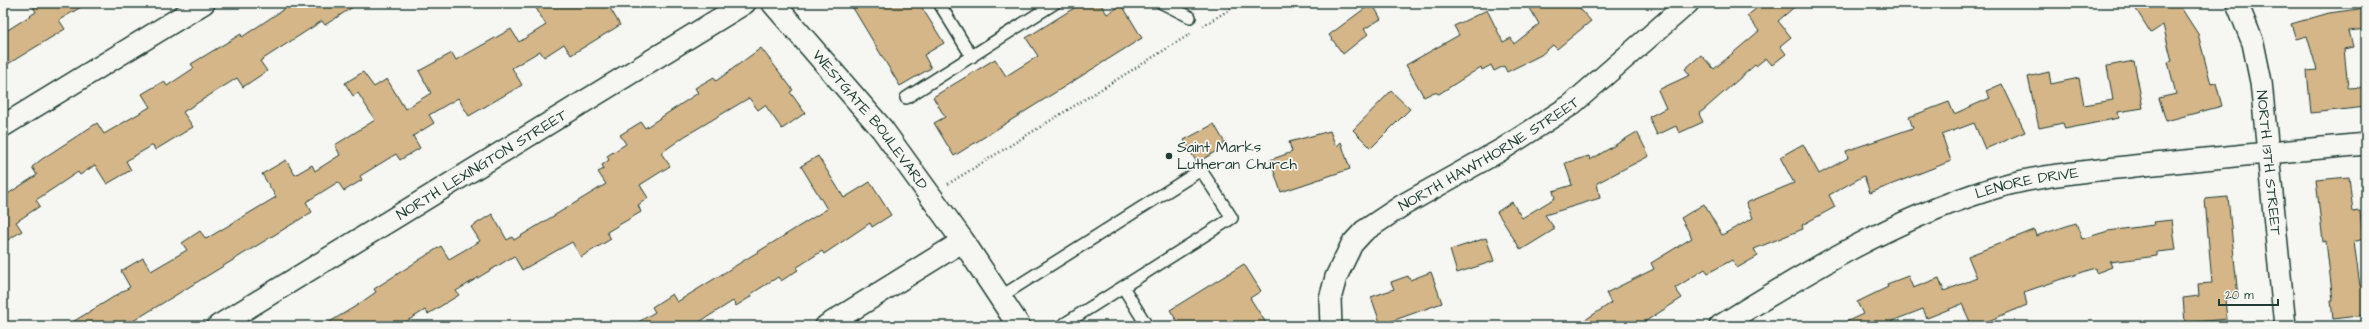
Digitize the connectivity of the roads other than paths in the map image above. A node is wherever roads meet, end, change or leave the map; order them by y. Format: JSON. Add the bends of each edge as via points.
{"nodes":[{"id":1,"x":204,"y":3,"type":"edge"},
{"id":2,"x":745,"y":3,"type":"edge"},
{"id":3,"x":773,"y":3,"type":"edge"},
{"id":4,"x":938,"y":3,"type":"edge"},
{"id":5,"x":1054,"y":3,"type":"edge"},
{"id":6,"x":1162,"y":3,"type":"edge"},
{"id":7,"x":1688,"y":3,"type":"edge"},
{"id":8,"x":2237,"y":3,"type":"edge"},
{"id":9,"x":1190,"y":17,"type":"dead end"},
{"id":10,"x":972,"y":56,"type":"junction"},
{"id":11,"x":906,"y":98,"type":"dead end"},
{"id":12,"x":3,"y":126,"type":"edge"},
{"id":13,"x":2366,"y":144,"type":"edge"},
{"id":14,"x":2266,"y":153,"type":"junction"},
{"id":15,"x":962,"y":241,"type":"junction"},
{"id":16,"x":1123,"y":287,"type":"junction"},
{"id":17,"x":1000,"y":297,"type":"junction"},
{"id":18,"x":218,"y":326,"type":"edge"},
{"id":19,"x":826,"y":326,"type":"edge"},
{"id":20,"x":1019,"y":326,"type":"edge"},
{"id":21,"x":1061,"y":326,"type":"edge"},
{"id":22,"x":1147,"y":326,"type":"edge"},
{"id":23,"x":1331,"y":326,"type":"edge"},
{"id":24,"x":1720,"y":326,"type":"edge"},
{"id":25,"x":2285,"y":326,"type":"edge"}],
"edges":[{"from":1,"to":12,"type":"street"},
{"from":2,"to":18,"type":"street","name":"NORTH LEXINGTON STREET"},
{"from":3,"to":15,"type":"street","name":"WESTGATE BOULEVARD","via":[[882,129]]},
{"from":4,"to":10,"type":"lane"},
{"from":5,"to":10,"type":"lane"},
{"from":6,"to":9,"type":"lane"},
{"from":7,"to":23,"type":"street","name":"NORTH HAWTHORNE STREET","via":[[1571,105],[1501,150],[1403,205],[1364,231],[1352,244],[1336,277],[1330,300]]},
{"from":8,"to":14,"type":"street","name":"NORTH 13TH STREET","via":[[2253,43],[2261,82]]},
{"from":10,"to":11,"type":"lane"},
{"from":13,"to":14,"type":"street","name":"LENORE DRIVE"},
{"from":14,"to":24,"type":"street","name":"LENORE DRIVE","via":[[2055,175],[1989,190],[1912,219],[1838,256],[1791,281]]},
{"from":14,"to":25,"type":"street","name":"NORTH 13TH STREET"},
{"from":15,"to":17,"type":"street","name":"WESTGATE BOULEVARD"},
{"from":15,"to":19,"type":"street"},
{"from":16,"to":17,"type":"lane","via":[[1232,218],[1201,170]]},
{"from":16,"to":21,"type":"lane"},
{"from":16,"to":22,"type":"lane"},
{"from":17,"to":20,"type":"street","name":"WESTGATE BOULEVARD"}]}
